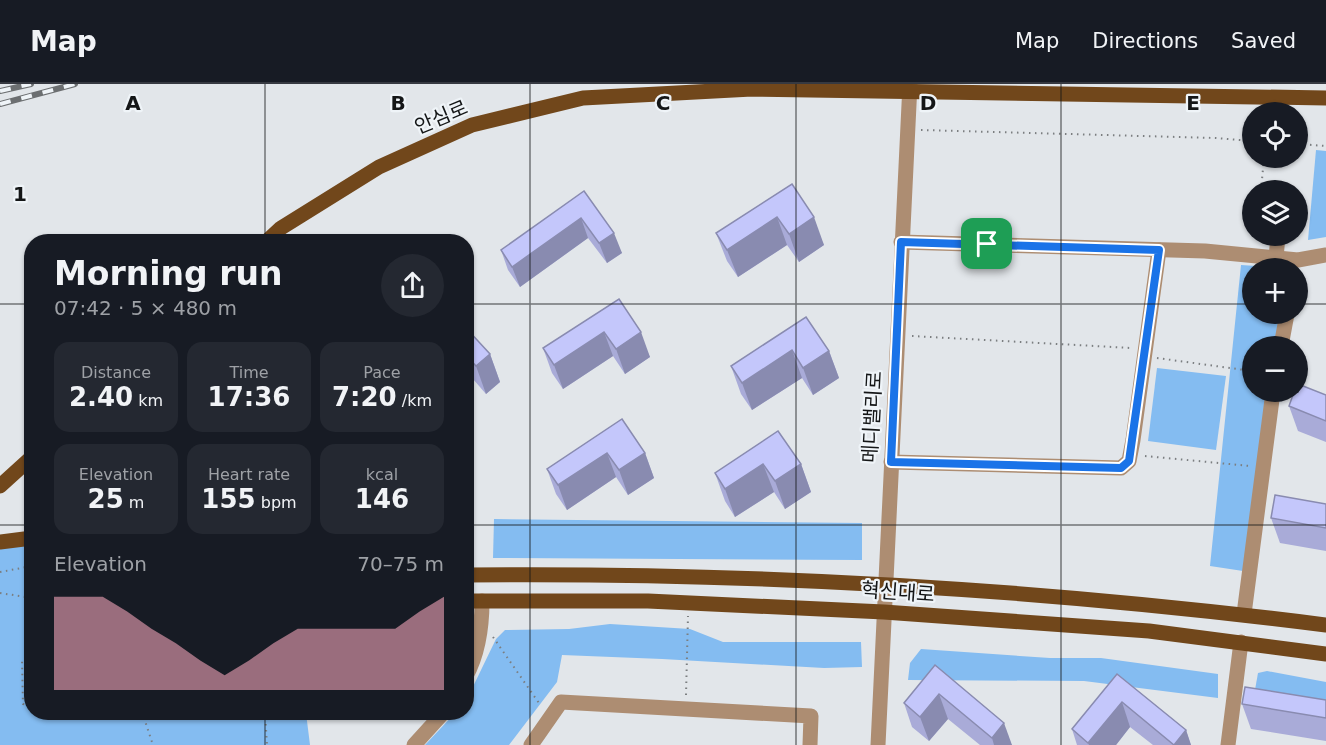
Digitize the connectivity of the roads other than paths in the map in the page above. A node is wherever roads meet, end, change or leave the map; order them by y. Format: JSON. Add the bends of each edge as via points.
{"nodes":[{"id":1,"x":909,"y":88,"type":"edge"},
{"id":2,"x":1326,"y":98,"type":"edge"},
{"id":3,"x":275,"y":234,"type":"edge"},
{"id":4,"x":901,"y":242,"type":"junction"},
{"id":5,"x":1277,"y":246,"type":"edge"},
{"id":6,"x":1159,"y":250,"type":"junction"},
{"id":7,"x":1326,"y":255,"type":"edge"},
{"id":8,"x":1276,"y":258,"type":"joint"},
{"id":9,"x":1308,"y":261,"type":"edge"},
{"id":10,"x":1272,"y":402,"type":"edge"},
{"id":11,"x":891,"y":462,"type":"junction"},
{"id":12,"x":24,"y":464,"type":"edge"},
{"id":13,"x":0,"y":486,"type":"edge"},
{"id":14,"x":24,"y":539,"type":"edge"},
{"id":15,"x":0,"y":542,"type":"edge"},
{"id":16,"x":474,"y":575,"type":"edge"},
{"id":17,"x":885,"y":585,"type":"junction"},
{"id":18,"x":474,"y":601,"type":"edge"},
{"id":19,"x":884,"y":612,"type":"junction"},
{"id":20,"x":1244,"y":615,"type":"junction"},
{"id":21,"x":1326,"y":625,"type":"edge"},
{"id":22,"x":1241,"y":642,"type":"junction"},
{"id":23,"x":474,"y":653,"type":"edge"},
{"id":24,"x":1326,"y":654,"type":"edge"},
{"id":25,"x":437,"y":720,"type":"edge"},
{"id":26,"x":414,"y":745,"type":"edge"},
{"id":27,"x":531,"y":745,"type":"edge"},
{"id":28,"x":810,"y":745,"type":"edge"},
{"id":29,"x":878,"y":745,"type":"edge"},
{"id":30,"x":1228,"y":745,"type":"edge"}],
"edges":[{"from":1,"to":2,"type":"main road","name":"안심로"},
{"from":1,"to":3,"type":"main road","name":"안심로","via":[[752,89],[583,98],[472,125],[389,162]]},
{"from":1,"to":4,"type":"street","name":"메디밸리로"},
{"from":4,"to":6,"type":"street"},
{"from":4,"to":11,"type":"street","name":"메디밸리로"},
{"from":5,"to":8,"type":"street"},
{"from":6,"to":8,"type":"street"},
{"from":6,"to":11,"type":"street","via":[[1129,461],[1121,468]]},
{"from":7,"to":9,"type":"street"},
{"from":10,"to":20,"type":"street"},
{"from":11,"to":17,"type":"street","name":"메디밸리로"},
{"from":12,"to":13,"type":"main road"},
{"from":14,"to":15,"type":"main road"},
{"from":16,"to":17,"type":"main road","via":[[690,575]]},
{"from":17,"to":19,"type":"street","name":"메디밸리로"},
{"from":17,"to":20,"type":"main road","via":[[1129,602]]},
{"from":18,"to":19,"type":"main road","name":"혁신대로","via":[[648,601]]},
{"from":18,"to":23,"type":"street","via":[[482,620]]},
{"from":19,"to":22,"type":"main road","name":"혁신대로","via":[[1149,631]]},
{"from":19,"to":29,"type":"street","name":"메디밸리로"},
{"from":20,"to":21,"type":"main road"},
{"from":22,"to":24,"type":"main road","name":"혁신대로"},
{"from":22,"to":30,"type":"street"},
{"from":25,"to":26,"type":"street"},
{"from":27,"to":28,"type":"street","via":[[561,702],[811,716]]}]}
